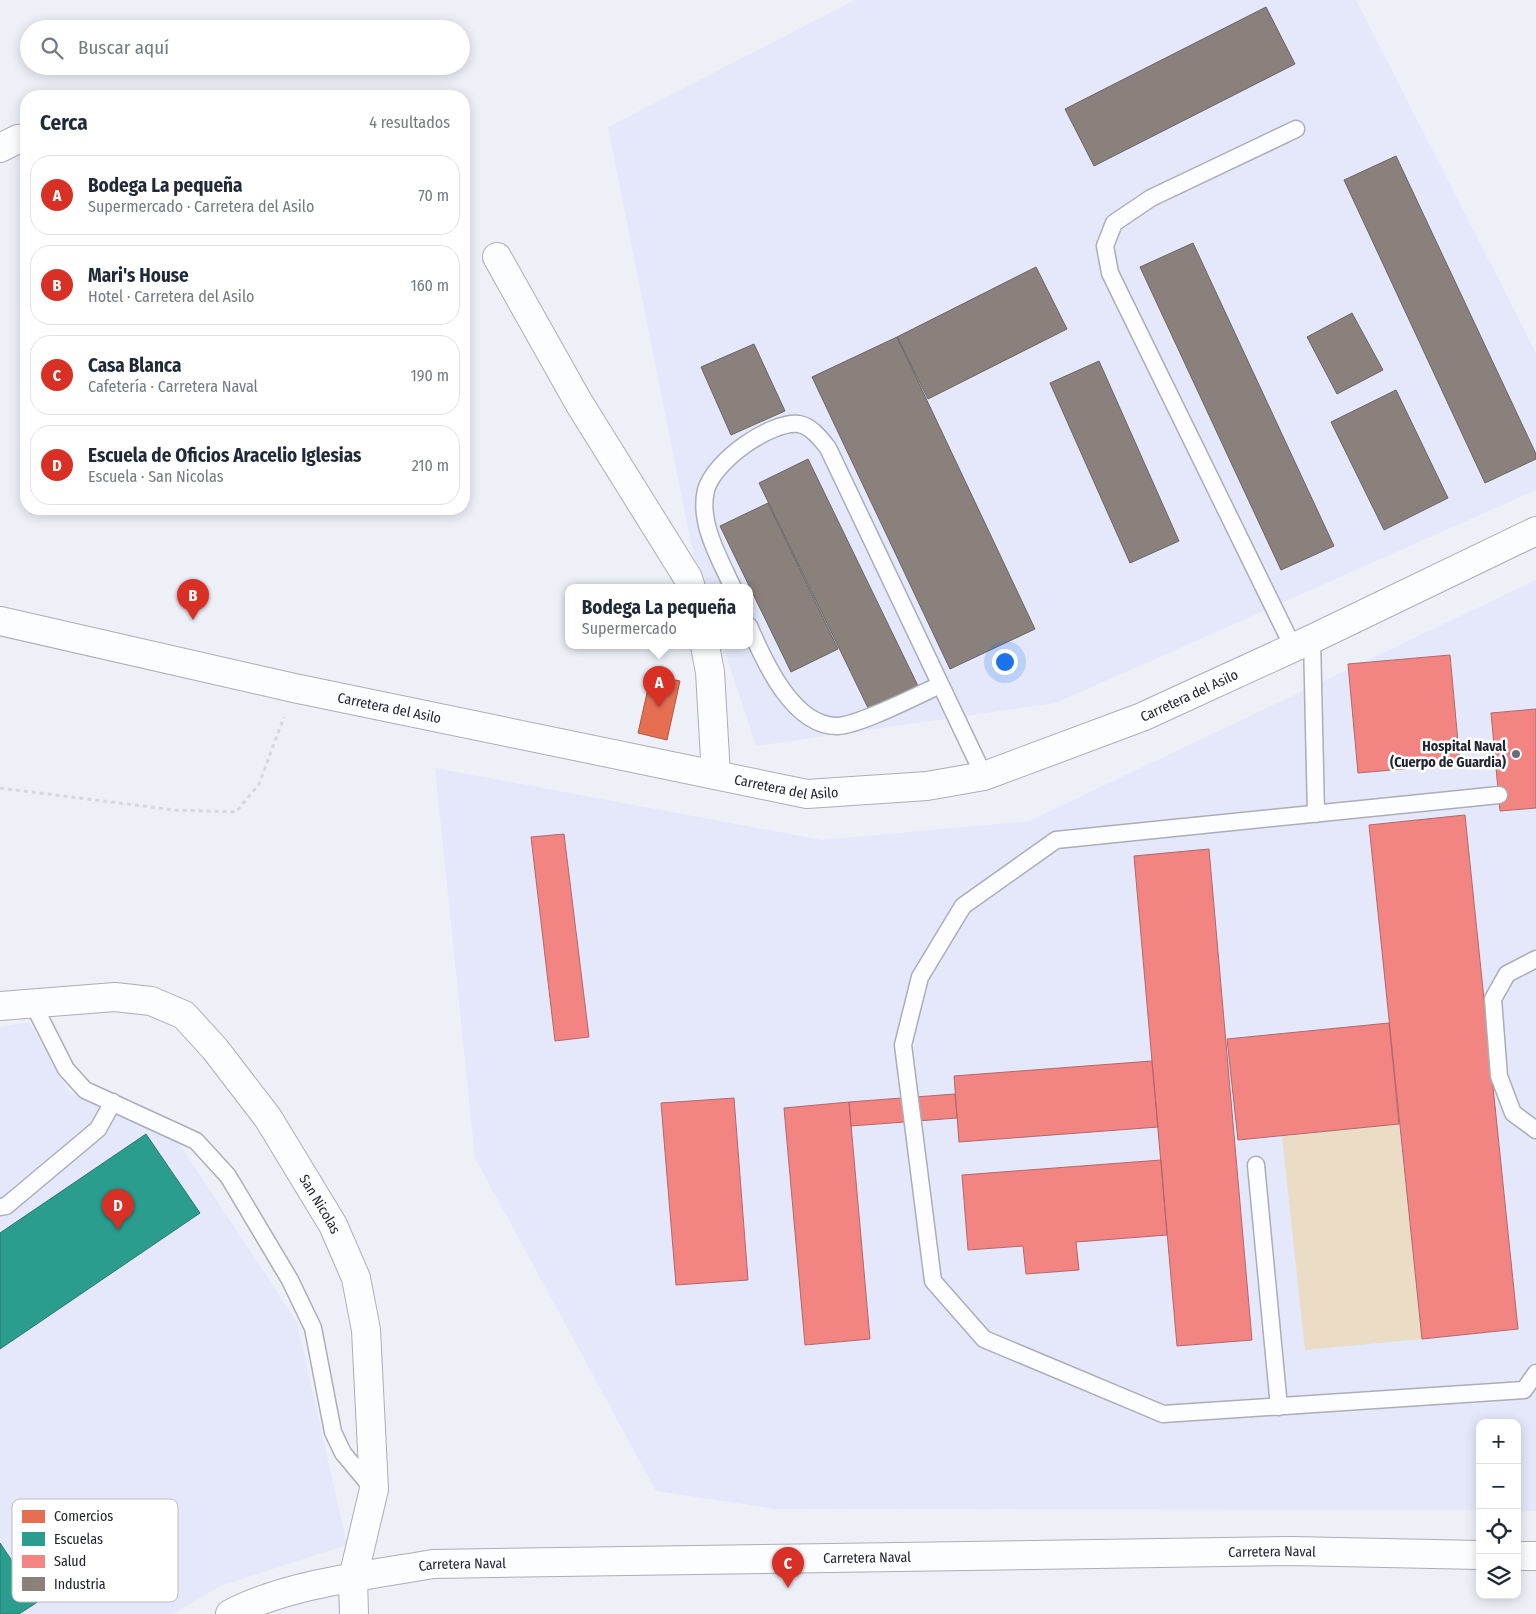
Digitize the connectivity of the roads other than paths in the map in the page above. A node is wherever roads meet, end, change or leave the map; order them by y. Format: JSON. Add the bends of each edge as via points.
{"nodes":[{"id":1,"x":1296,"y":129,"type":"dead end"},
{"id":2,"x":20,"y":139,"type":"edge"},
{"id":3,"x":0,"y":148,"type":"edge"},
{"id":4,"x":496,"y":257,"type":"dead end"},
{"id":5,"x":1536,"y":531,"type":"edge"},
{"id":6,"x":690,"y":584,"type":"edge"},
{"id":7,"x":731,"y":584,"type":"edge"},
{"id":8,"x":0,"y":622,"type":"edge"},
{"id":9,"x":753,"y":635,"type":"edge"},
{"id":10,"x":1303,"y":643,"type":"junction"},
{"id":11,"x":706,"y":649,"type":"edge"},
{"id":12,"x":940,"y":685,"type":"junction"},
{"id":13,"x":716,"y":776,"type":"junction"},
{"id":14,"x":984,"y":776,"type":"junction"},
{"id":15,"x":1499,"y":796,"type":"dead end"},
{"id":16,"x":1316,"y":814,"type":"junction"},
{"id":17,"x":1536,"y":959,"type":"edge"},
{"id":18,"x":32,"y":1002,"type":"junction"},
{"id":19,"x":0,"y":1006,"type":"edge"},
{"id":20,"x":113,"y":1102,"type":"junction"},
{"id":21,"x":1536,"y":1130,"type":"edge"},
{"id":22,"x":1256,"y":1165,"type":"dead end"},
{"id":23,"x":0,"y":1207,"type":"edge"},
{"id":24,"x":1536,"y":1373,"type":"edge"},
{"id":25,"x":1279,"y":1407,"type":"junction"},
{"id":26,"x":374,"y":1489,"type":"junction"},
{"id":27,"x":1476,"y":1555,"type":"edge"},
{"id":28,"x":1521,"y":1556,"type":"edge"},
{"id":29,"x":1536,"y":1556,"type":"edge"},
{"id":30,"x":354,"y":1578,"type":"junction"},
{"id":31,"x":230,"y":1614,"type":"edge"},
{"id":32,"x":354,"y":1614,"type":"edge"}],
"edges":[{"from":1,"to":10,"type":"lane","via":[[1151,198],[1114,223],[1105,246],[1110,273]]},
{"from":2,"to":3,"type":"street"},
{"from":4,"to":6,"type":"street"},
{"from":5,"to":10,"type":"street","name":"Carretera del Asilo"},
{"from":7,"to":12,"type":"lane","via":[[706,526],[706,490],[724,462],[742,446],[784,425],[801,424],[815,433],[828,448]]},
{"from":8,"to":13,"type":"street","name":"Carretera del Asilo","via":[[294,688]]},
{"from":9,"to":12,"type":"lane","via":[[764,660],[791,702],[818,723],[839,726],[873,715]]},
{"from":10,"to":14,"type":"street","name":"Carretera del Asilo","via":[[1142,717]]},
{"from":10,"to":16,"type":"lane"},
{"from":11,"to":13,"type":"street","via":[[710,672]]},
{"from":12,"to":14,"type":"lane"},
{"from":13,"to":14,"type":"street","name":"Carretera del Asilo","via":[[807,794],[927,786]]},
{"from":15,"to":16,"type":"lane"},
{"from":16,"to":25,"type":"lane","via":[[1056,840],[963,906],[920,977],[902,1045],[933,1281],[984,1339],[1162,1414]]},
{"from":17,"to":21,"type":"lane","via":[[1507,974],[1493,1000],[1499,1076],[1513,1113]]},
{"from":18,"to":19,"type":"street","name":"San Nicolas"},
{"from":18,"to":20,"type":"lane","via":[[66,1069],[85,1090]]},
{"from":18,"to":26,"type":"street","name":"San Nicolas","via":[[115,997],[151,1001],[184,1016],[215,1049],[268,1118],[333,1224],[356,1278],[366,1330]]},
{"from":20,"to":23,"type":"lane","via":[[98,1129],[6,1206]]},
{"from":20,"to":26,"type":"lane","via":[[196,1141],[228,1176],[290,1280],[313,1328],[333,1432],[343,1453]]},
{"from":22,"to":25,"type":"lane"},
{"from":24,"to":25,"type":"lane","via":[[1524,1390]]},
{"from":26,"to":30,"type":"street","name":"San Nicolas"},
{"from":27,"to":30,"type":"street","name":"Carretera Naval","via":[[1291,1552],[442,1564]]},
{"from":28,"to":29,"type":"street"},
{"from":30,"to":31,"type":"street","name":"Carretera Naval","via":[[276,1595]]},
{"from":30,"to":32,"type":"street","name":"San Nicolas"}]}
